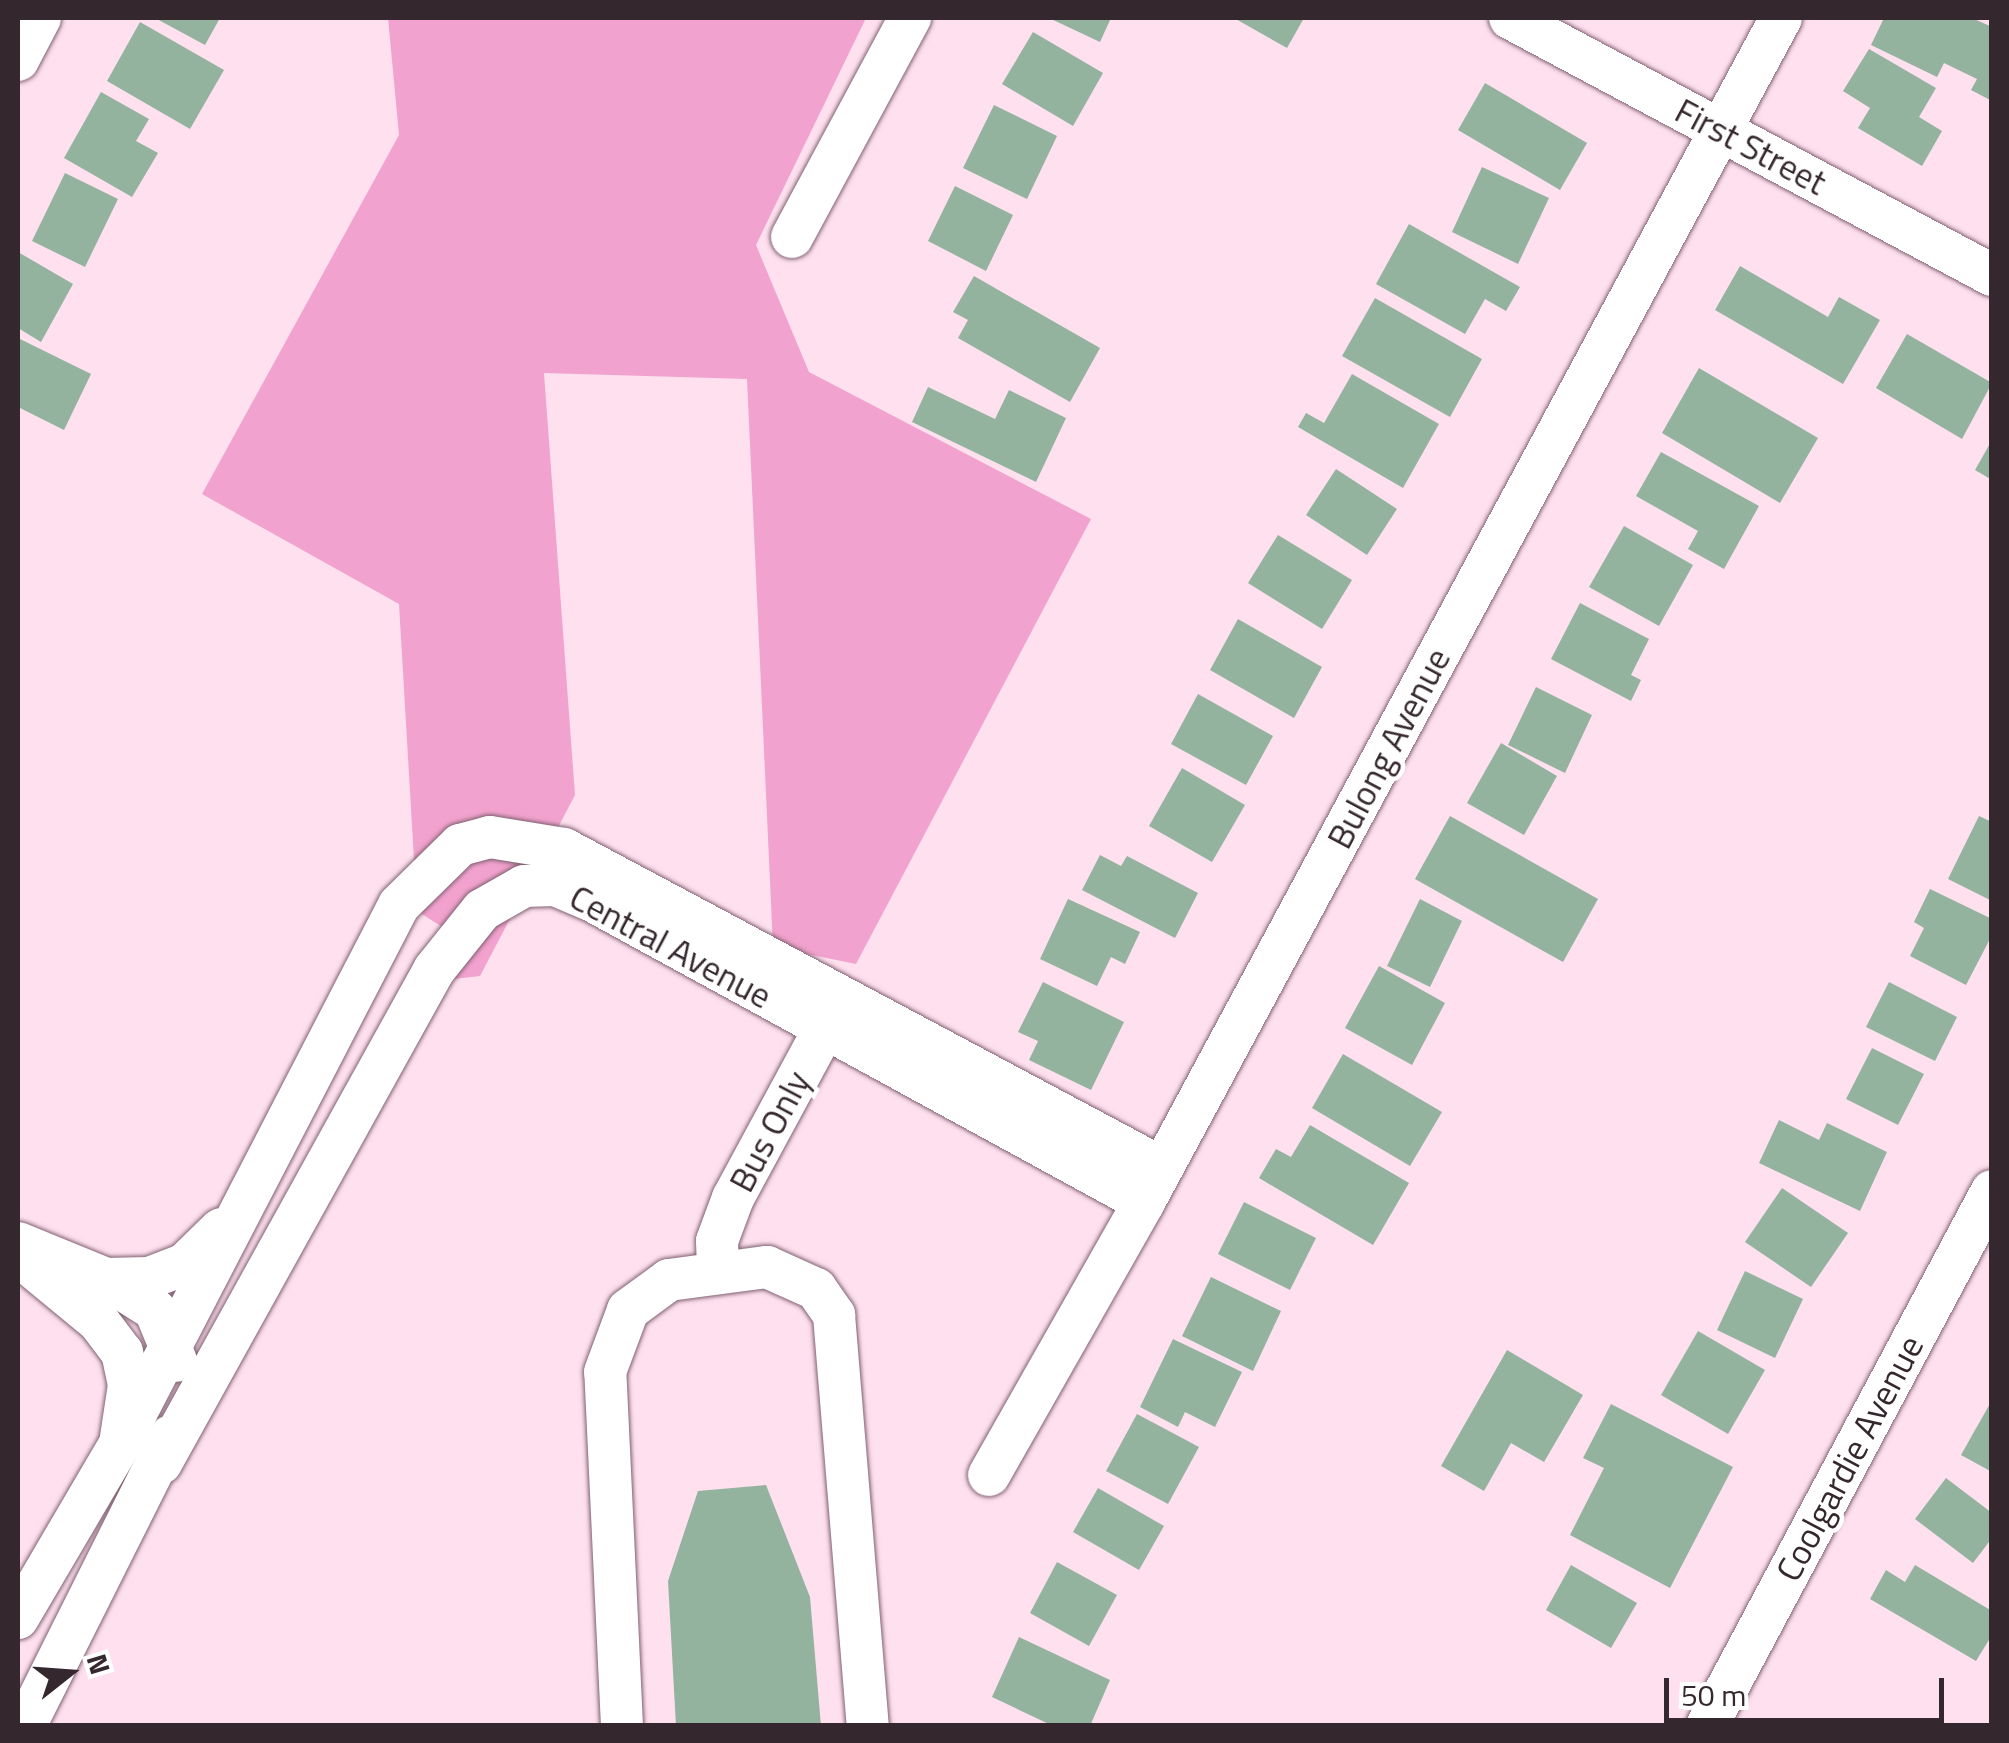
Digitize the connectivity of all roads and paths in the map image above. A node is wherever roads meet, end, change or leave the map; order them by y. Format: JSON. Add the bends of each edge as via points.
{"nodes":[{"id":1,"x":40,"y":18,"type":"edge"},
{"id":2,"x":910,"y":18,"type":"edge"},
{"id":3,"x":1510,"y":18,"type":"edge"},
{"id":4,"x":1781,"y":18,"type":"edge"},
{"id":5,"x":18,"y":60,"type":"edge"},
{"id":6,"x":1721,"y":130,"type":"junction"},
{"id":7,"x":792,"y":237,"type":"dead end"},
{"id":8,"x":1992,"y":276,"type":"edge"},
{"id":9,"x":832,"y":1014,"type":"junction"},
{"id":10,"x":257,"y":1180,"type":"junction"},
{"id":11,"x":1153,"y":1185,"type":"junction"},
{"id":12,"x":1992,"y":1191,"type":"edge"},
{"id":13,"x":18,"y":1243,"type":"edge"},
{"id":14,"x":18,"y":1254,"type":"edge"},
{"id":15,"x":718,"y":1269,"type":"junction"},
{"id":16,"x":106,"y":1279,"type":"junction"},
{"id":17,"x":251,"y":1292,"type":"junction"},
{"id":18,"x":171,"y":1334,"type":"junction"},
{"id":19,"x":110,"y":1337,"type":"junction"},
{"id":20,"x":120,"y":1444,"type":"junction"},
{"id":21,"x":161,"y":1463,"type":"junction"},
{"id":22,"x":989,"y":1475,"type":"dead end"},
{"id":23,"x":18,"y":1618,"type":"edge"},
{"id":24,"x":24,"y":1726,"type":"edge"},
{"id":25,"x":622,"y":1726,"type":"edge"},
{"id":26,"x":868,"y":1726,"type":"edge"},
{"id":27,"x":1707,"y":1726,"type":"edge"}],
"edges":[{"from":1,"to":5,"type":"street"},
{"from":2,"to":7,"type":"street"},
{"from":3,"to":6,"type":"street","name":"First Street"},
{"from":4,"to":6,"type":"street","name":"Bulong Avenue"},
{"from":6,"to":8,"type":"street","name":"First Street"},
{"from":6,"to":11,"type":"street","name":"Bulong Avenue"},
{"from":9,"to":10,"type":"street","name":"Central Avenue","via":[[564,849],[524,838],[460,845],[400,905]]},
{"from":9,"to":11,"type":"street","name":"Central Avenue"},
{"from":9,"to":15,"type":"street","name":"Bus Only","via":[[733,1198],[717,1241]]},
{"from":9,"to":17,"type":"street","name":"Central Avenue","via":[[555,885],[524,886],[482,910],[434,970]]},
{"from":10,"to":16,"type":"street","name":"Central Avenue","via":[[216,1238],[185,1264],[149,1278]]},
{"from":10,"to":18,"type":"street","name":"Central Avenue"},
{"from":11,"to":22,"type":"street","name":"Bulong Avenue"},
{"from":12,"to":27,"type":"street","name":"Coolgardie Avenue"},
{"from":13,"to":16,"type":"street"},
{"from":14,"to":19,"type":"street"},
{"from":15,"to":25,"type":"street","via":[[670,1280],[628,1310],[605,1372]]},
{"from":15,"to":26,"type":"street","via":[[767,1267],[793,1274],[816,1289],[834,1315]]},
{"from":16,"to":18,"type":"street","via":[[154,1310]]},
{"from":17,"to":18,"type":"street","name":"Central Avenue","via":[[219,1316]]},
{"from":17,"to":21,"type":"street","name":"Central Avenue"},
{"from":18,"to":19,"type":"street","name":"Central Avenue"},
{"from":18,"to":20,"type":"street","name":"Central Avenue"},
{"from":18,"to":21,"type":"street","name":"Central Avenue","via":[[180,1391]]},
{"from":19,"to":20,"type":"street","name":"Central Avenue","via":[[129,1398]]},
{"from":20,"to":23,"type":"street","name":"Central Avenue"},
{"from":21,"to":24,"type":"street","name":"Central Avenue"}]}
